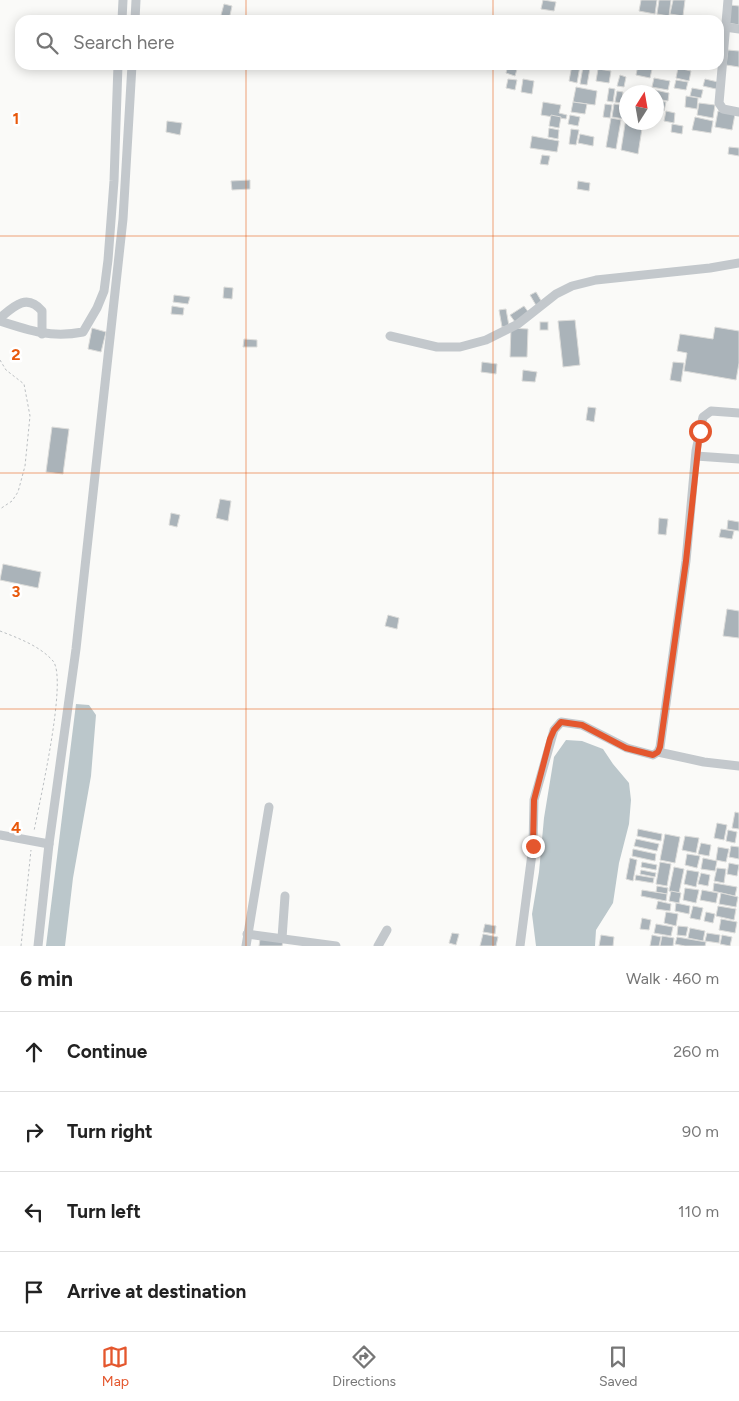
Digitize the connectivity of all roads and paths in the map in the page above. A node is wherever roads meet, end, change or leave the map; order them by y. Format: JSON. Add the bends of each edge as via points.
{"nodes":[{"id":1,"x":123,"y":0,"type":"edge"},
{"id":2,"x":136,"y":0,"type":"edge"},
{"id":3,"x":728,"y":0,"type":"edge"},
{"id":4,"x":122,"y":15,"type":"edge"},
{"id":5,"x":135,"y":15,"type":"edge"},
{"id":6,"x":725,"y":28,"type":"junction"},
{"id":7,"x":739,"y":29,"type":"edge"},
{"id":8,"x":724,"y":40,"type":"edge"},
{"id":9,"x":118,"y":70,"type":"edge"},
{"id":10,"x":132,"y":70,"type":"edge"},
{"id":11,"x":722,"y":70,"type":"edge"},
{"id":12,"x":739,"y":112,"type":"edge"},
{"id":13,"x":739,"y":263,"type":"edge"},
{"id":14,"x":0,"y":319,"type":"edge"},
{"id":15,"x":42,"y":334,"type":"junction"},
{"id":16,"x":390,"y":336,"type":"dead end"},
{"id":17,"x":0,"y":360,"type":"edge"},
{"id":18,"x":739,"y":413,"type":"edge"},
{"id":19,"x":696,"y":456,"type":"junction"},
{"id":20,"x":739,"y":459,"type":"edge"},
{"id":21,"x":0,"y":509,"type":"edge"},
{"id":22,"x":0,"y":630,"type":"edge"},
{"id":23,"x":658,"y":752,"type":"junction"},
{"id":24,"x":739,"y":766,"type":"edge"},
{"id":25,"x":269,"y":807,"type":"dead end"},
{"id":26,"x":0,"y":835,"type":"edge"},
{"id":27,"x":32,"y":841,"type":"junction"},
{"id":28,"x":49,"y":844,"type":"junction"},
{"id":29,"x":285,"y":896,"type":"dead end"},
{"id":30,"x":387,"y":930,"type":"dead end"},
{"id":31,"x":247,"y":934,"type":"junction"},
{"id":32,"x":282,"y":938,"type":"junction"},
{"id":33,"x":21,"y":946,"type":"edge"},
{"id":34,"x":38,"y":946,"type":"edge"},
{"id":35,"x":246,"y":946,"type":"edge"},
{"id":36,"x":336,"y":946,"type":"edge"},
{"id":37,"x":378,"y":946,"type":"edge"},
{"id":38,"x":520,"y":946,"type":"edge"}],
"edges":[{"from":1,"to":4,"type":"street"},
{"from":2,"to":5,"type":"street"},
{"from":3,"to":6,"type":"street"},
{"from":6,"to":7,"type":"street"},
{"from":6,"to":8,"type":"street"},
{"from":9,"to":15,"type":"street","via":[[114,181],[104,291],[83,332]]},
{"from":10,"to":28,"type":"street","via":[[122,229],[76,649]]},
{"from":11,"to":12,"type":"street","via":[[719,103],[723,109]]},
{"from":13,"to":16,"type":"street","via":[[596,280],[572,286],[556,294],[518,324],[486,340],[460,348],[437,347]]},
{"from":14,"to":15,"type":"street"},
{"from":14,"to":15,"type":"street","via":[[19,304],[37,304],[42,310]]},
{"from":17,"to":21,"type":"path","via":[[6,370],[24,384],[30,416],[25,466],[18,492]]},
{"from":18,"to":19,"type":"street","via":[[711,411],[703,417]]},
{"from":19,"to":20,"type":"street"},
{"from":19,"to":23,"type":"street","via":[[686,561]]},
{"from":22,"to":27,"type":"path","via":[[40,650],[54,662],[58,673],[53,730]]},
{"from":23,"to":24,"type":"street"},
{"from":23,"to":38,"type":"street","via":[[653,755],[626,748],[582,725],[561,722],[554,730],[534,800],[533,846]]},
{"from":25,"to":31,"type":"street"},
{"from":26,"to":27,"type":"street"},
{"from":27,"to":28,"type":"street"},
{"from":27,"to":33,"type":"path"},
{"from":28,"to":34,"type":"street"},
{"from":29,"to":32,"type":"street"},
{"from":30,"to":37,"type":"street"},
{"from":31,"to":32,"type":"street"},
{"from":31,"to":35,"type":"street"},
{"from":32,"to":36,"type":"street"}]}
